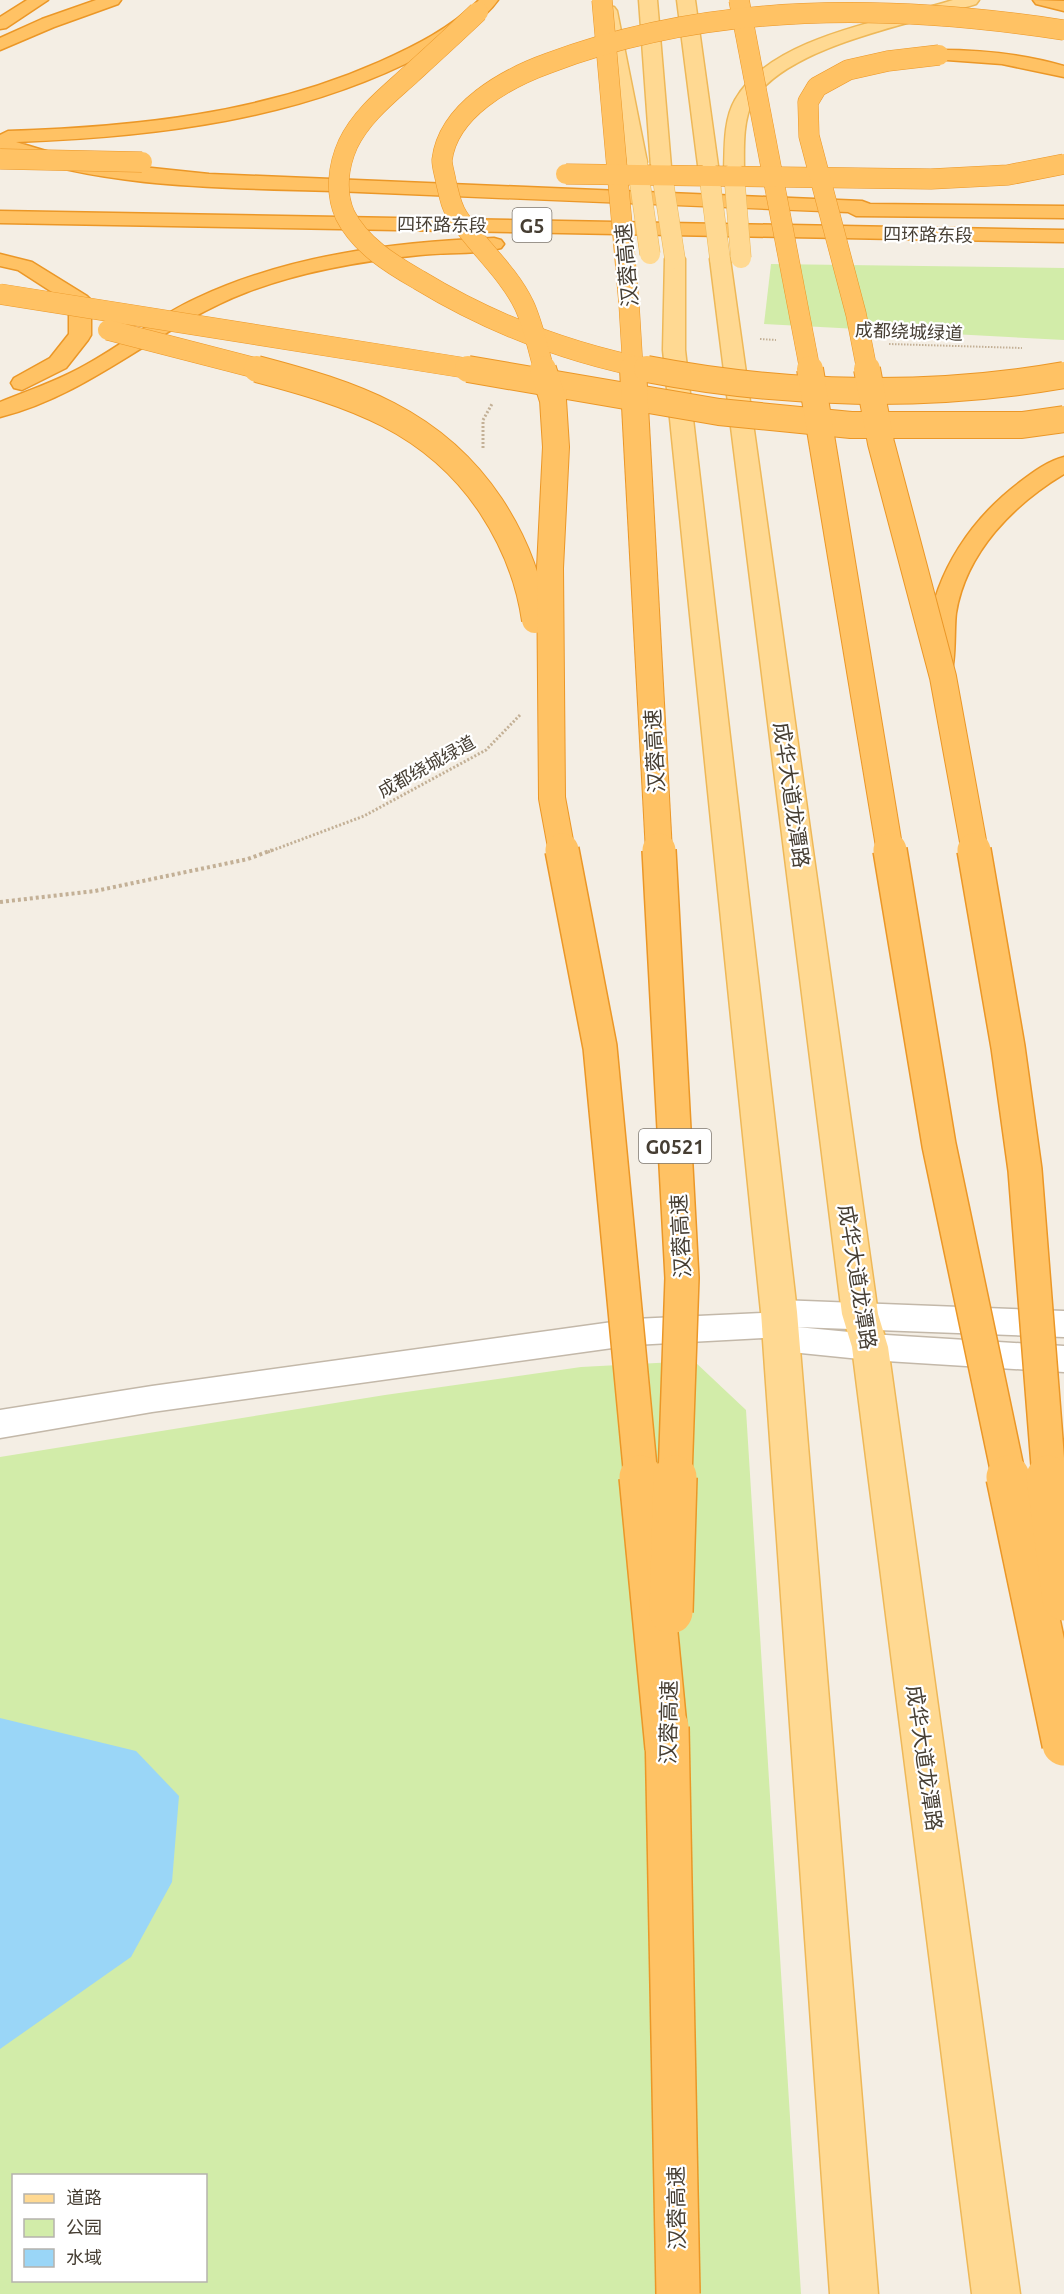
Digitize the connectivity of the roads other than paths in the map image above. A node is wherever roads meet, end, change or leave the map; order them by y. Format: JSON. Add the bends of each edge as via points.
{"nodes":[{"id":1,"x":112,"y":0,"type":"edge"},
{"id":2,"x":604,"y":0,"type":"edge"},
{"id":3,"x":648,"y":0,"type":"edge"},
{"id":4,"x":686,"y":0,"type":"edge"},
{"id":5,"x":739,"y":0,"type":"edge"},
{"id":6,"x":951,"y":0,"type":"edge"},
{"id":7,"x":970,"y":0,"type":"edge"},
{"id":8,"x":1042,"y":0,"type":"edge"},
{"id":9,"x":37,"y":1,"type":"edge"},
{"id":10,"x":484,"y":6,"type":"edge"},
{"id":11,"x":1064,"y":6,"type":"edge"},
{"id":12,"x":0,"y":16,"type":"edge"},
{"id":13,"x":48,"y":23,"type":"junction"},
{"id":14,"x":0,"y":24,"type":"edge"},
{"id":15,"x":1064,"y":30,"type":"edge"},
{"id":16,"x":1064,"y":40,"type":"edge"},
{"id":17,"x":0,"y":45,"type":"edge"},
{"id":18,"x":0,"y":56,"type":"edge"},
{"id":19,"x":1064,"y":72,"type":"edge"},
{"id":20,"x":0,"y":137,"type":"edge"},
{"id":21,"x":0,"y":143,"type":"edge"},
{"id":22,"x":0,"y":159,"type":"edge"},
{"id":23,"x":1064,"y":164,"type":"edge"},
{"id":24,"x":460,"y":171,"type":"dead end"},
{"id":25,"x":542,"y":173,"type":"dead end"},
{"id":26,"x":260,"y":201,"type":"dead end"},
{"id":27,"x":963,"y":210,"type":"junction"},
{"id":28,"x":1064,"y":212,"type":"edge"},
{"id":29,"x":0,"y":217,"type":"edge"},
{"id":30,"x":964,"y":234,"type":"junction"},
{"id":31,"x":1064,"y":236,"type":"edge"},
{"id":32,"x":663,"y":256,"type":"junction"},
{"id":33,"x":730,"y":259,"type":"junction"},
{"id":34,"x":0,"y":260,"type":"edge"},
{"id":35,"x":0,"y":294,"type":"edge"},
{"id":36,"x":0,"y":303,"type":"edge"},
{"id":37,"x":1064,"y":375,"type":"edge"},
{"id":38,"x":0,"y":392,"type":"edge"},
{"id":39,"x":0,"y":410,"type":"edge"},
{"id":40,"x":1064,"y":419,"type":"edge"},
{"id":41,"x":1064,"y":464,"type":"edge"},
{"id":42,"x":943,"y":677,"type":"junction"},
{"id":43,"x":552,"y":798,"type":"junction"},
{"id":44,"x":860,"y":1314,"type":"junction"},
{"id":45,"x":1064,"y":1324,"type":"edge"},
{"id":46,"x":780,"y":1325,"type":"junction"},
{"id":47,"x":870,"y":1347,"type":"junction"},
{"id":48,"x":1064,"y":1359,"type":"edge"},
{"id":49,"x":0,"y":1424,"type":"edge"},
{"id":50,"x":1064,"y":1599,"type":"edge"},
{"id":51,"x":1064,"y":1744,"type":"edge"},
{"id":52,"x":667,"y":1748,"type":"junction"},
{"id":53,"x":678,"y":2294,"type":"edge"},
{"id":54,"x":854,"y":2294,"type":"edge"},
{"id":55,"x":996,"y":2294,"type":"edge"}],
"edges":[{"from":1,"to":13,"type":"highway"},
{"from":2,"to":32,"type":"main road","bridge":true,"via":[[637,162]]},
{"from":2,"to":52,"type":"highway","name":"汉蓉高速","number":"G0521","bridge":true,"via":[[629,304],[682,1278]]},
{"from":3,"to":32,"type":"main road","bridge":true,"via":[[661,167]]},
{"from":4,"to":33,"type":"main road","bridge":true,"via":[[709,173]]},
{"from":5,"to":51,"type":"highway","bridge":true,"via":[[799,303],[939,1145]]},
{"from":6,"to":16,"type":"highway","bridge":true},
{"from":7,"to":33,"type":"main road","bridge":true,"via":[[797,54],[771,70],[754,87],[744,101],[736,136]]},
{"from":8,"to":11,"type":"highway"},
{"from":9,"to":12,"type":"highway"},
{"from":9,"to":14,"type":"highway"},
{"from":10,"to":20,"type":"highway","bridge":true,"via":[[429,45],[321,92],[214,118],[147,128]]},
{"from":10,"to":37,"type":"highway","bridge":true,"via":[[370,112],[343,157],[339,197],[346,214],[362,241],[388,263],[474,311],[538,339],[604,358],[705,378],[795,388],[884,390],[971,387]]},
{"from":13,"to":17,"type":"highway"},
{"from":13,"to":18,"type":"highway"},
{"from":15,"to":43,"type":"highway","bridge":true,"via":[[974,18],[882,14],[794,14],[706,21],[620,39],[538,65],[486,95],[452,131],[442,162],[451,203],[524,304],[553,400],[556,447],[550,568]]},
{"from":19,"to":42,"type":"highway","bridge":true,"via":[[991,56],[917,56],[848,70],[830,78],[809,96],[809,135],[815,164],[856,314],[881,443]]},
{"from":21,"to":27,"type":"highway","via":[[97,168],[209,180]]},
{"from":22,"to":24,"type":"highway","bridge":true},
{"from":23,"to":25,"type":"highway","bridge":true,"via":[[1008,174],[931,179]]},
{"from":26,"to":27,"type":"highway","name":"四环路东段","number":"G5"},
{"from":27,"to":28,"type":"highway","name":"四环路东段","number":"G5"},
{"from":29,"to":30,"type":"highway","name":"四环路东段","number":"G5"},
{"from":30,"to":31,"type":"highway","name":"四环路东段","number":"G5"},
{"from":30,"to":39,"type":"highway","via":[[782,244],[490,244],[423,249],[323,265],[271,277],[204,303],[163,324],[88,373]]},
{"from":32,"to":46,"type":"main road"},
{"from":33,"to":44,"type":"main road","name":"成华大道龙潭路","via":[[744,348]]},
{"from":34,"to":38,"type":"highway","via":[[25,266],[80,300],[80,335],[58,363]]},
{"from":35,"to":40,"type":"highway","bridge":true,"via":[[719,412],[851,425],[1022,425]]},
{"from":36,"to":43,"type":"highway","bridge":true,"via":[[310,384],[403,422],[452,457],[485,496],[524,568],[532,598]]},
{"from":41,"to":42,"type":"highway","bridge":true,"via":[[1010,501],[976,540],[952,582],[940,639]]},
{"from":42,"to":50,"type":"highway","bridge":true,"via":[[1008,1047],[1025,1170],[1050,1498]]},
{"from":43,"to":52,"type":"highway","bridge":true,"via":[[600,1047]]},
{"from":44,"to":45,"type":"street"},
{"from":44,"to":46,"type":"street"},
{"from":44,"to":47,"type":"main road","name":"成华大道龙潭路"},
{"from":46,"to":47,"type":"street"},
{"from":46,"to":49,"type":"street","via":[[634,1332]]},
{"from":46,"to":54,"type":"main road"},
{"from":47,"to":48,"type":"street"},
{"from":47,"to":55,"type":"main road","name":"成华大道龙潭路"},
{"from":52,"to":53,"type":"highway","name":"汉蓉高速","number":"G0521","bridge":true}]}
